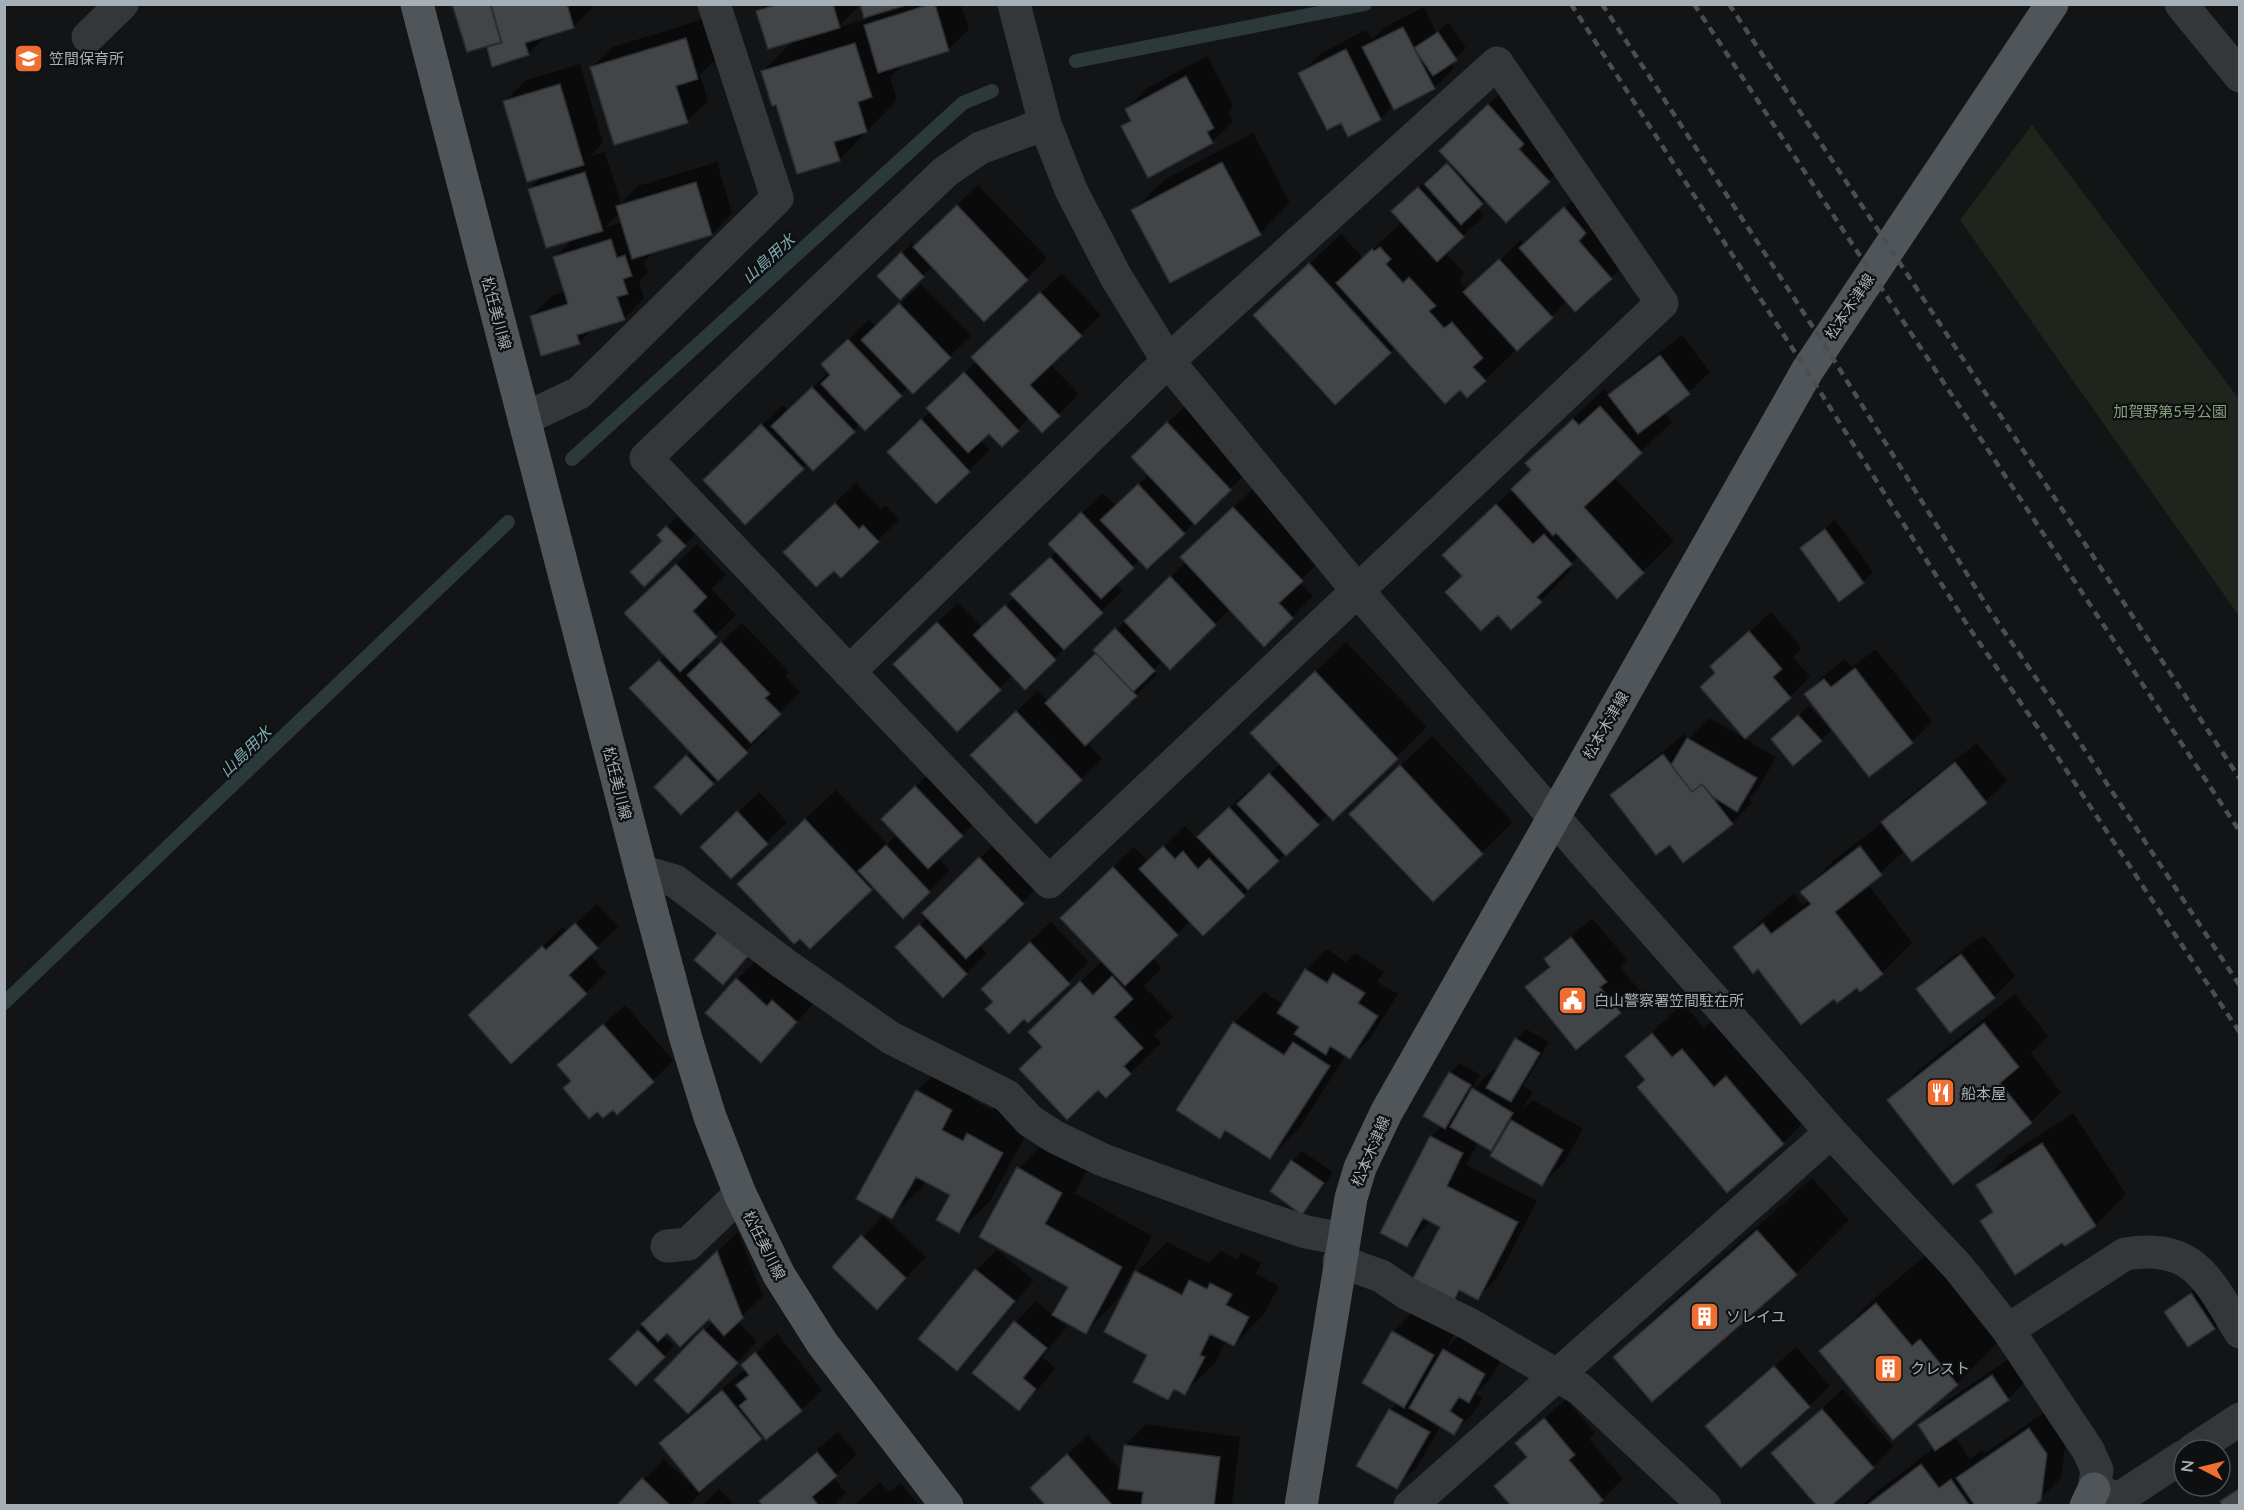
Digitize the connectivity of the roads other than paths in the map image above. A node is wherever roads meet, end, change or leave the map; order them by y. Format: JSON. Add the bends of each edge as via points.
{"nodes":[{"id":1,"x":122,"y":4,"type":"edge"},
{"id":2,"x":417,"y":4,"type":"edge"},
{"id":3,"x":714,"y":4,"type":"edge"},
{"id":4,"x":1014,"y":4,"type":"edge"},
{"id":5,"x":2052,"y":4,"type":"edge"},
{"id":6,"x":2181,"y":4,"type":"edge"},
{"id":7,"x":88,"y":37,"type":"dead end"},
{"id":8,"x":2240,"y":76,"type":"edge"},
{"id":9,"x":1045,"y":124,"type":"junction"},
{"id":10,"x":1168,"y":362,"type":"junction"},
{"id":11,"x":524,"y":418,"type":"junction"},
{"id":12,"x":1357,"y":590,"type":"junction"},
{"id":13,"x":849,"y":672,"type":"junction"},
{"id":14,"x":1554,"y":817,"type":"junction"},
{"id":15,"x":641,"y":871,"type":"junction"},
{"id":16,"x":1831,"y":1132,"type":"junction"},
{"id":17,"x":740,"y":1194,"type":"junction"},
{"id":18,"x":667,"y":1246,"type":"dead end"},
{"id":19,"x":1341,"y":1250,"type":"junction"},
{"id":20,"x":2008,"y":1330,"type":"junction"},
{"id":21,"x":2240,"y":1332,"type":"edge"},
{"id":22,"x":1559,"y":1375,"type":"junction"},
{"id":23,"x":2240,"y":1419,"type":"edge"},
{"id":24,"x":2211,"y":1438,"type":"edge"},
{"id":25,"x":2172,"y":1464,"type":"edge"},
{"id":26,"x":2090,"y":1497,"type":"edge"},
{"id":27,"x":947,"y":1506,"type":"edge"},
{"id":28,"x":1300,"y":1506,"type":"edge"},
{"id":29,"x":1410,"y":1506,"type":"edge"},
{"id":30,"x":1705,"y":1506,"type":"edge"}],
"edges":[{"from":1,"to":7,"type":"street"},
{"from":2,"to":11,"type":"main road","name":"松任美川線"},
{"from":3,"to":11,"type":"street","via":[[777,198],[579,393]]},
{"from":4,"to":9,"type":"street"},
{"from":5,"to":14,"type":"main road","name":"松本木津線","via":[[1824,344]]},
{"from":6,"to":8,"type":"street"},
{"from":9,"to":10,"type":"street","via":[[1071,190],[1116,278]]},
{"from":9,"to":13,"type":"street","via":[[980,148],[945,172],[646,458]]},
{"from":10,"to":12,"type":"street"},
{"from":10,"to":12,"type":"street","via":[[1497,63],[1662,303]]},
{"from":10,"to":13,"type":"street"},
{"from":11,"to":15,"type":"main road","name":"松任美川線"},
{"from":12,"to":13,"type":"street","via":[[1049,882]]},
{"from":12,"to":14,"type":"street"},
{"from":14,"to":16,"type":"street"},
{"from":14,"to":19,"type":"main road","name":"松本木津線","via":[[1386,1113],[1360,1168]]},
{"from":15,"to":17,"type":"main road","name":"松任美川線","via":[[686,1039]]},
{"from":15,"to":19,"type":"street","via":[[675,881],[891,1038],[1006,1096],[1030,1121],[1055,1137],[1103,1160],[1306,1232]]},
{"from":16,"to":20,"type":"street","via":[[1958,1267]]},
{"from":16,"to":22,"type":"street"},
{"from":17,"to":18,"type":"street","via":[[688,1244]]},
{"from":17,"to":27,"type":"main road","name":"松任美川線","via":[[779,1275],[822,1343]]},
{"from":19,"to":22,"type":"street","via":[[1408,1294]]},
{"from":19,"to":28,"type":"main road","name":"松本木津線"},
{"from":20,"to":21,"type":"street","via":[[2125,1254],[2146,1250],[2186,1260],[2207,1277]]},
{"from":20,"to":26,"type":"street","via":[[2088,1450],[2097,1470]]},
{"from":22,"to":29,"type":"street"},
{"from":22,"to":30,"type":"street","via":[[1580,1389]]},
{"from":23,"to":24,"type":"street"},
{"from":25,"to":26,"type":"street","via":[[2118,1499]]}]}
